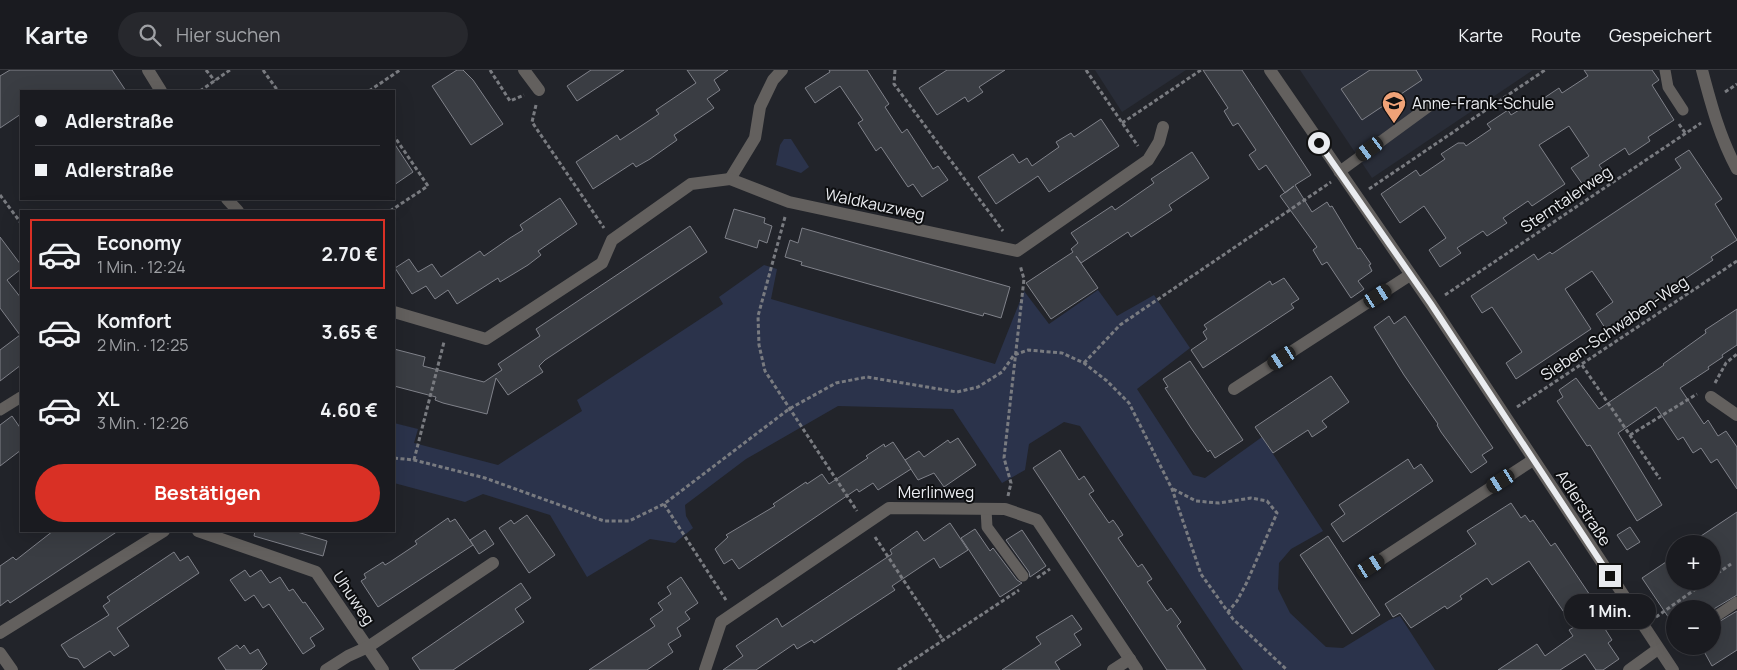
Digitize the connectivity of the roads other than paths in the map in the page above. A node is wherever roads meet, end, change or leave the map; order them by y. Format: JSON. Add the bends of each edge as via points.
{"nodes":[{"id":1,"x":148,"y":70,"type":"edge"},
{"id":2,"x":524,"y":70,"type":"edge"},
{"id":3,"x":782,"y":70,"type":"edge"},
{"id":4,"x":1270,"y":70,"type":"edge"},
{"id":5,"x":1666,"y":70,"type":"edge"},
{"id":6,"x":1702,"y":70,"type":"edge"},
{"id":7,"x":160,"y":90,"type":"edge"},
{"id":8,"x":539,"y":90,"type":"road end"},
{"id":9,"x":1432,"y":104,"type":"dead end"},
{"id":10,"x":1683,"y":110,"type":"dead end"},
{"id":11,"x":1163,"y":127,"type":"dead end"},
{"id":12,"x":1737,"y":169,"type":"edge"},
{"id":13,"x":1340,"y":174,"type":"junction"},
{"id":14,"x":730,"y":179,"type":"junction"},
{"id":15,"x":228,"y":200,"type":"edge"},
{"id":16,"x":237,"y":210,"type":"edge"},
{"id":17,"x":1410,"y":275,"type":"junction"},
{"id":18,"x":395,"y":312,"type":"edge"},
{"id":19,"x":1234,"y":389,"type":"dead end"},
{"id":20,"x":1712,"y":397,"type":"road end"},
{"id":21,"x":20,"y":398,"type":"edge"},
{"id":22,"x":0,"y":410,"type":"edge"},
{"id":23,"x":1737,"y":415,"type":"edge"},
{"id":24,"x":1533,"y":460,"type":"junction"},
{"id":25,"x":986,"y":509,"type":"junction"},
{"id":26,"x":162,"y":532,"type":"edge"},
{"id":27,"x":201,"y":532,"type":"edge"},
{"id":28,"x":493,"y":563,"type":"dead end"},
{"id":29,"x":1371,"y":566,"type":"dead end"},
{"id":30,"x":1022,"y":576,"type":"dead end"},
{"id":31,"x":1737,"y":602,"type":"edge"},
{"id":32,"x":1721,"y":613,"type":"edge"},
{"id":33,"x":0,"y":633,"type":"edge"},
{"id":34,"x":368,"y":648,"type":"junction"},
{"id":35,"x":1658,"y":649,"type":"junction"},
{"id":36,"x":0,"y":653,"type":"edge"},
{"id":37,"x":1133,"y":665,"type":"edge"},
{"id":38,"x":12,"y":670,"type":"edge"},
{"id":39,"x":326,"y":670,"type":"edge"},
{"id":40,"x":383,"y":670,"type":"edge"},
{"id":41,"x":705,"y":670,"type":"edge"},
{"id":42,"x":1113,"y":670,"type":"edge"},
{"id":43,"x":1629,"y":670,"type":"edge"},
{"id":44,"x":1673,"y":670,"type":"edge"}],
"edges":[{"from":1,"to":7,"type":"street"},
{"from":2,"to":8,"type":"street"},
{"from":3,"to":14,"type":"street","via":[[760,107],[755,138]]},
{"from":4,"to":13,"type":"street","name":"Adlerstraße"},
{"from":5,"to":10,"type":"lane","via":[[1668,86]]},
{"from":6,"to":12,"type":"street","via":[[1714,115]]},
{"from":9,"to":13,"type":"lane"},
{"from":11,"to":14,"type":"street","name":"Waldkauzweg","via":[[1159,142],[1148,160],[1017,251],[789,202]]},
{"from":13,"to":17,"type":"street","name":"Adlerstraße"},
{"from":14,"to":18,"type":"street","name":"Waldkauzweg","via":[[691,184],[612,240],[602,263],[486,338]]},
{"from":15,"to":16,"type":"street"},
{"from":17,"to":19,"type":"street"},
{"from":17,"to":24,"type":"street","name":"Adlerstraße"},
{"from":20,"to":23,"type":"street"},
{"from":21,"to":22,"type":"lane"},
{"from":24,"to":29,"type":"street"},
{"from":24,"to":35,"type":"street","name":"Adlerstraße"},
{"from":25,"to":30,"type":"lane","via":[[987,526]]},
{"from":25,"to":37,"type":"street","name":"Merlinweg","via":[[1005,509],[1037,520]]},
{"from":25,"to":41,"type":"street","name":"Merlinweg","via":[[889,508],[721,622]]},
{"from":26,"to":33,"type":"street"},
{"from":27,"to":34,"type":"street","name":"Uhuweg","via":[[316,572]]},
{"from":28,"to":34,"type":"street","name":"Uhuweg"},
{"from":31,"to":32,"type":"lane"},
{"from":34,"to":39,"type":"street","name":"Uhuweg"},
{"from":34,"to":40,"type":"street","name":"Uhuweg"},
{"from":35,"to":43,"type":"street"},
{"from":35,"to":44,"type":"street","name":"Adlerstraße"},
{"from":36,"to":38,"type":"street"},
{"from":37,"to":42,"type":"street","name":"Merlinweg"}]}
